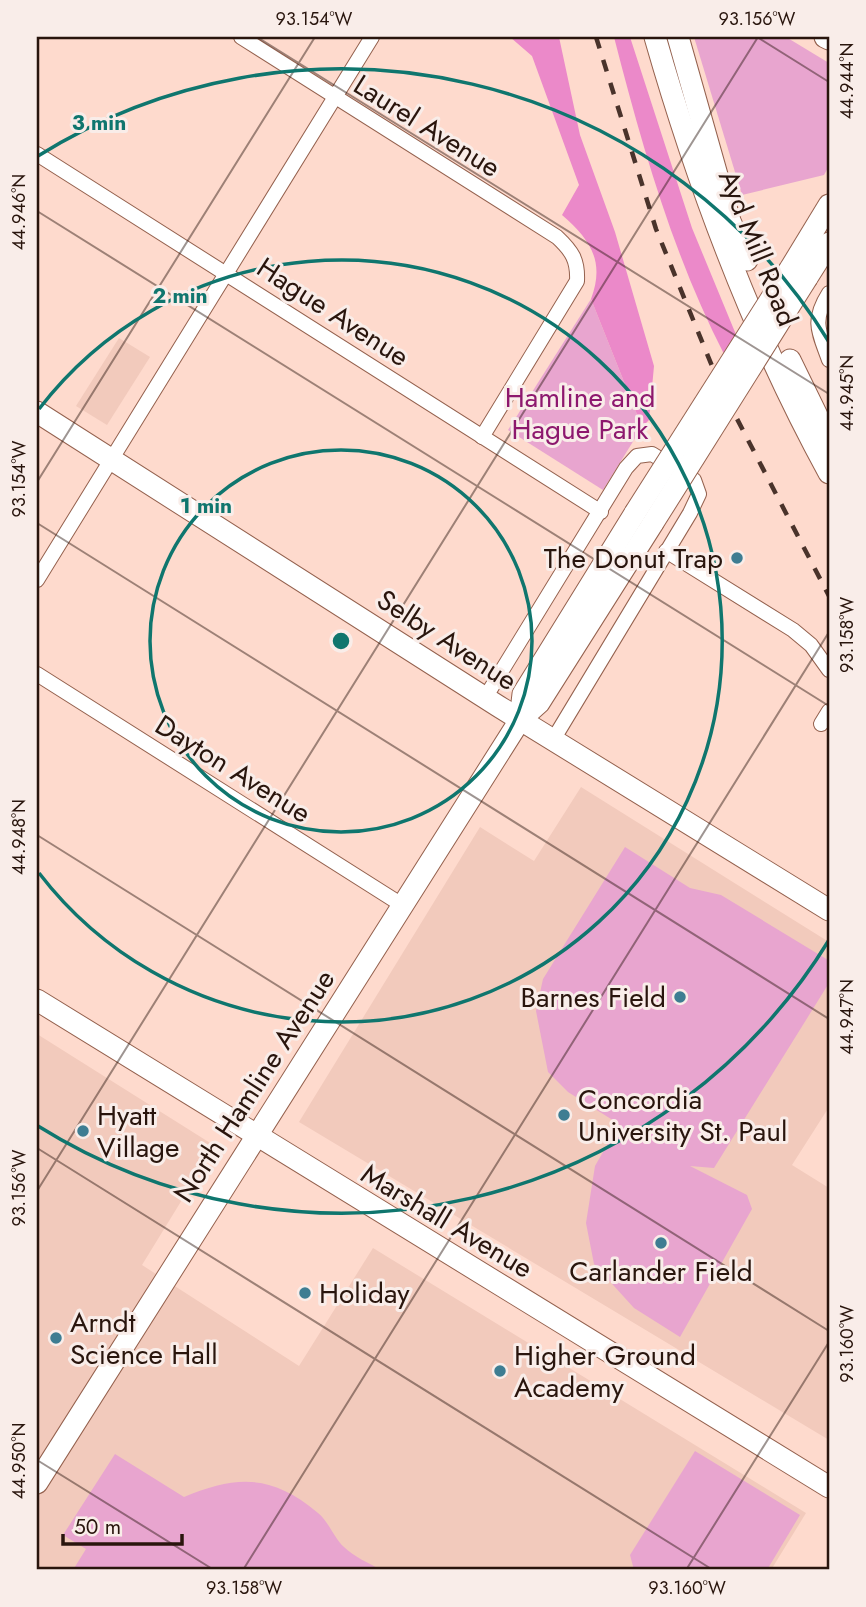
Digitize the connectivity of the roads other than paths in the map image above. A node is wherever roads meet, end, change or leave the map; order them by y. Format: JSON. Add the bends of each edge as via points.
{"nodes":[{"id":1,"x":241,"y":37,"type":"edge"},
{"id":2,"x":372,"y":37,"type":"edge"},
{"id":3,"x":654,"y":37,"type":"edge"},
{"id":4,"x":678,"y":37,"type":"edge"},
{"id":5,"x":334,"y":96,"type":"junction"},
{"id":6,"x":37,"y":154,"type":"edge"},
{"id":7,"x":829,"y":205,"type":"edge"},
{"id":8,"x":829,"y":243,"type":"edge"},
{"id":9,"x":225,"y":272,"type":"junction"},
{"id":10,"x":799,"y":273,"type":"junction"},
{"id":11,"x":829,"y":293,"type":"edge"},
{"id":12,"x":829,"y":360,"type":"edge"},
{"id":13,"x":37,"y":412,"type":"edge"},
{"id":14,"x":482,"y":437,"type":"junction"},
{"id":15,"x":829,"y":440,"type":"edge"},
{"id":16,"x":110,"y":458,"type":"junction"},
{"id":17,"x":829,"y":473,"type":"edge"},
{"id":18,"x":601,"y":512,"type":"junction"},
{"id":19,"x":666,"y":551,"type":"junction"},
{"id":20,"x":37,"y":580,"type":"edge"},
{"id":21,"x":829,"y":670,"type":"edge"},
{"id":22,"x":37,"y":674,"type":"edge"},
{"id":23,"x":485,"y":698,"type":"junction"},
{"id":24,"x":520,"y":719,"type":"junction"},
{"id":25,"x":553,"y":740,"type":"junction"},
{"id":26,"x":402,"y":905,"type":"junction"},
{"id":27,"x":829,"y":910,"type":"edge"},
{"id":28,"x":37,"y":1000,"type":"edge"},
{"id":29,"x":256,"y":1136,"type":"junction"},
{"id":30,"x":37,"y":1483,"type":"edge"},
{"id":31,"x":829,"y":1487,"type":"edge"}],
"edges":[{"from":1,"to":5,"type":"street","name":"Laurel Avenue"},
{"from":2,"to":5,"type":"street"},
{"from":3,"to":17,"type":"street","name":"Ayd Mill Road","via":[[708,208]]},
{"from":4,"to":15,"type":"street","name":"Ayd Mill Road","via":[[730,221]]},
{"from":5,"to":9,"type":"street"},
{"from":5,"to":14,"type":"street","name":"Laurel Avenue","via":[[557,237],[572,251],[578,265],[573,288]]},
{"from":6,"to":9,"type":"street","name":"Hague Avenue"},
{"from":7,"to":10,"type":"street","name":"North Hamline Avenue"},
{"from":8,"to":10,"type":"street","name":"North Hamline Avenue"},
{"from":9,"to":14,"type":"street","name":"Hague Avenue"},
{"from":9,"to":16,"type":"street"},
{"from":10,"to":24,"type":"street","name":"North Hamline Avenue","bridge":true,"via":[[644,518],[523,694]]},
{"from":11,"to":12,"type":"street","via":[[817,314]]},
{"from":13,"to":16,"type":"street","name":"Selby Avenue"},
{"from":14,"to":18,"type":"street","name":"Hague Avenue"},
{"from":16,"to":20,"type":"street"},
{"from":16,"to":23,"type":"street","name":"Selby Avenue"},
{"from":18,"to":19,"type":"street","via":[[626,468],[637,456],[652,454],[694,480],[699,494]]},
{"from":18,"to":23,"type":"street"},
{"from":19,"to":21,"type":"street","via":[[793,630]]},
{"from":19,"to":25,"type":"street"},
{"from":22,"to":26,"type":"street","name":"Dayton Avenue"},
{"from":23,"to":24,"type":"street","name":"Selby Avenue"},
{"from":24,"to":25,"type":"street","name":"Selby Avenue"},
{"from":24,"to":26,"type":"street","name":"North Hamline Avenue"},
{"from":25,"to":27,"type":"street","name":"Selby Avenue"},
{"from":26,"to":29,"type":"street","name":"North Hamline Avenue"},
{"from":28,"to":29,"type":"street","name":"Marshall Avenue"},
{"from":29,"to":30,"type":"street","name":"North Hamline Avenue"},
{"from":29,"to":31,"type":"street","name":"Marshall Avenue"}]}
